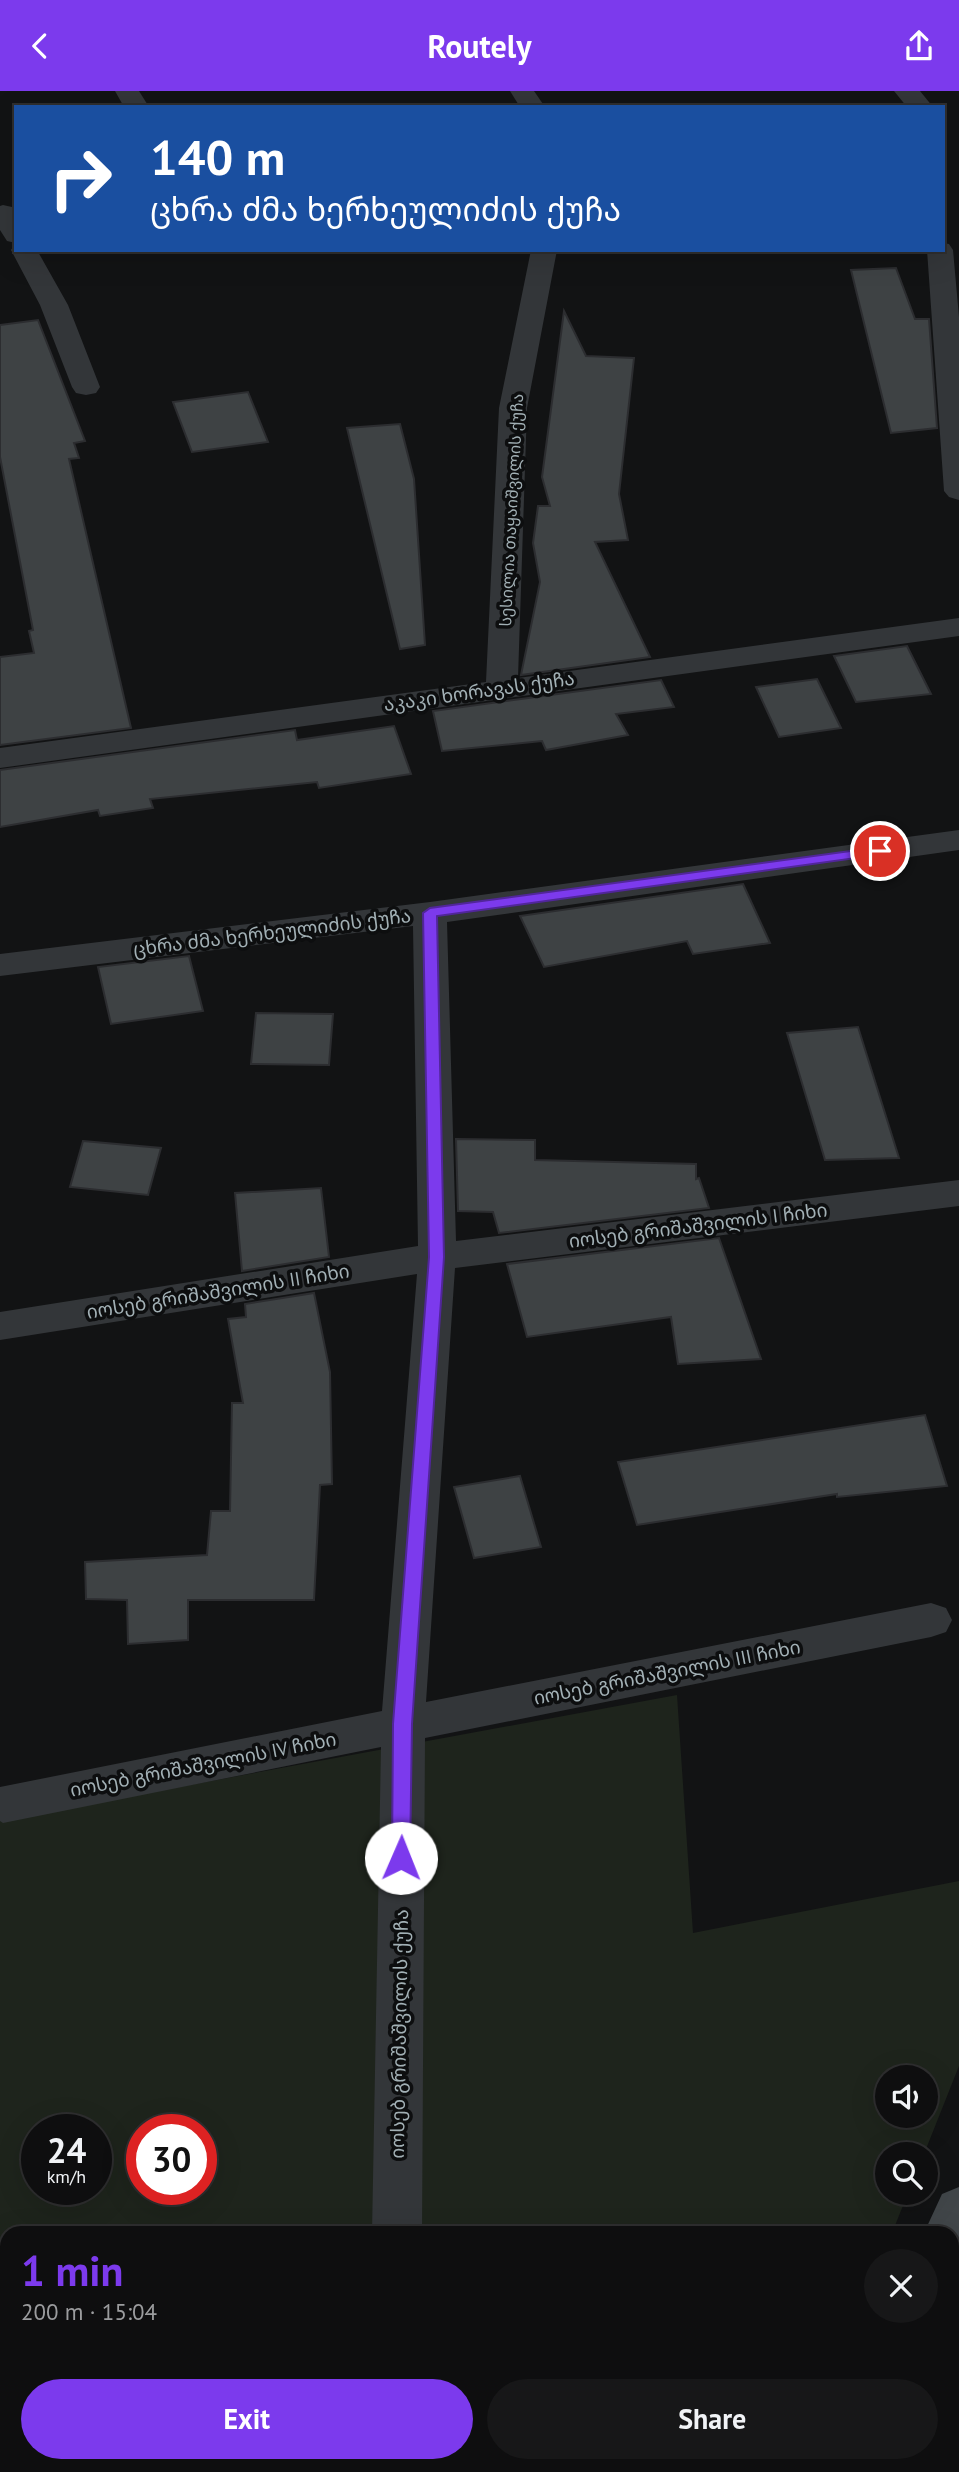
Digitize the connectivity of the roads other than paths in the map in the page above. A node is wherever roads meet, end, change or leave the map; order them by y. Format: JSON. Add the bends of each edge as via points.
{"nodes":[{"id":1,"x":906,"y":91,"type":"edge"},
{"id":2,"x":919,"y":105,"type":"edge"},
{"id":3,"x":25,"y":252,"type":"edge"},
{"id":4,"x":544,"y":252,"type":"edge"},
{"id":5,"x":940,"y":252,"type":"edge"},
{"id":6,"x":86,"y":387,"type":"dead end"},
{"id":7,"x":959,"y":491,"type":"edge"},
{"id":8,"x":959,"y":628,"type":"edge"},
{"id":9,"x":502,"y":688,"type":"junction"},
{"id":10,"x":0,"y":758,"type":"edge"},
{"id":11,"x":959,"y":841,"type":"edge"},
{"id":12,"x":430,"y":913,"type":"junction"},
{"id":13,"x":0,"y":965,"type":"edge"},
{"id":14,"x":959,"y":1193,"type":"edge"},
{"id":15,"x":436,"y":1257,"type":"junction"},
{"id":16,"x":0,"y":1326,"type":"edge"},
{"id":17,"x":931,"y":1620,"type":"dead end"},
{"id":18,"x":402,"y":1724,"type":"junction"},
{"id":19,"x":3,"y":1804,"type":"dead end"},
{"id":20,"x":397,"y":2226,"type":"edge"}],
"edges":[{"from":1,"to":2,"type":"street"},
{"from":3,"to":6,"type":"street","via":[[54,305]]},
{"from":4,"to":9,"type":"street","name":"სესილია თაყაიშვილის ქუჩა","via":[[513,408]]},
{"from":5,"to":7,"type":"street"},
{"from":8,"to":9,"type":"street","name":"აკაკი ხორავას ქუჩა"},
{"from":9,"to":10,"type":"street","name":"აკაკი ხორავას ქუჩა"},
{"from":11,"to":12,"type":"street","name":"ცხრა ძმა ხერხეულიძის ქუჩა"},
{"from":12,"to":13,"type":"street","name":"ცხრა ძმა ხერხეულიძის ქუჩა"},
{"from":12,"to":15,"type":"street","name":"იოსებ გრიშაშვილის ქუჩა"},
{"from":14,"to":15,"type":"street","name":"იოსებ გრიშაშვილის I ჩიხი"},
{"from":15,"to":16,"type":"street","name":"იოსებ გრიშაშვილის II ჩიხი"},
{"from":15,"to":18,"type":"street","name":"იოსებ გრიშაშვილის ქუჩა"},
{"from":17,"to":18,"type":"street","name":"იოსებ გრიშაშვილის III ჩიხი"},
{"from":18,"to":19,"type":"street","name":"იოსებ გრიშაშვილის IV ჩიხი"},
{"from":18,"to":20,"type":"street","name":"იოსებ გრიშაშვილის ქუჩა"}]}
